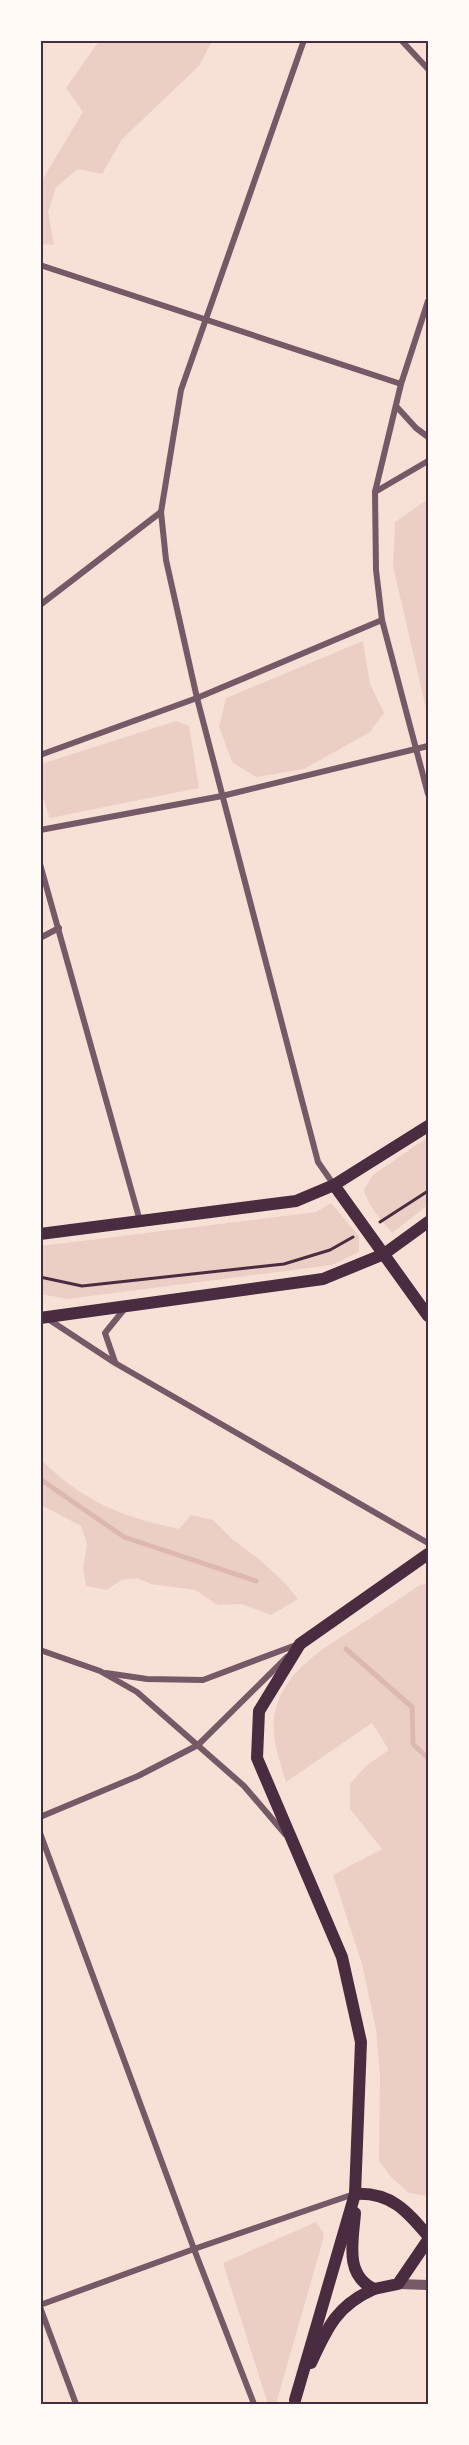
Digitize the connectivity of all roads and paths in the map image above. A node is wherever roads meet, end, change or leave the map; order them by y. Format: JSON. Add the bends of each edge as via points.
{"nodes":[{"id":1,"x":304,"y":40,"type":"edge"},
{"id":2,"x":401,"y":40,"type":"edge"},
{"id":3,"x":429,"y":69,"type":"edge"},
{"id":4,"x":40,"y":265,"type":"edge"},
{"id":5,"x":429,"y":301,"type":"edge"},
{"id":6,"x":205,"y":318,"type":"junction"},
{"id":7,"x":401,"y":384,"type":"junction"},
{"id":8,"x":396,"y":406,"type":"junction"},
{"id":9,"x":429,"y":437,"type":"edge"},
{"id":10,"x":429,"y":461,"type":"edge"},
{"id":11,"x":375,"y":492,"type":"junction"},
{"id":12,"x":160,"y":512,"type":"junction"},
{"id":13,"x":40,"y":605,"type":"edge"},
{"id":14,"x":382,"y":620,"type":"junction"},
{"id":15,"x":197,"y":698,"type":"junction"},
{"id":16,"x":429,"y":746,"type":"edge"},
{"id":17,"x":416,"y":749,"type":"junction"},
{"id":18,"x":40,"y":755,"type":"edge"},
{"id":19,"x":429,"y":794,"type":"edge"},
{"id":20,"x":222,"y":796,"type":"junction"},
{"id":21,"x":40,"y":830,"type":"edge"},
{"id":22,"x":40,"y":864,"type":"edge"},
{"id":23,"x":59,"y":928,"type":"junction"},
{"id":24,"x":40,"y":938,"type":"edge"},
{"id":25,"x":429,"y":1126,"type":"edge"},
{"id":26,"x":334,"y":1185,"type":"junction"},
{"id":27,"x":429,"y":1191,"type":"edge"},
{"id":28,"x":140,"y":1221,"type":"junction"},
{"id":29,"x":429,"y":1222,"type":"edge"},
{"id":30,"x":365,"y":1230,"type":"junction"},
{"id":31,"x":40,"y":1234,"type":"edge"},
{"id":32,"x":384,"y":1254,"type":"junction"},
{"id":33,"x":40,"y":1276,"type":"edge"},
{"id":34,"x":126,"y":1307,"type":"junction"},
{"id":35,"x":42,"y":1316,"type":"edge"},
{"id":36,"x":429,"y":1316,"type":"edge"},
{"id":37,"x":115,"y":1363,"type":"junction"},
{"id":38,"x":429,"y":1544,"type":"edge"},
{"id":39,"x":429,"y":1554,"type":"edge"},
{"id":40,"x":300,"y":1644,"type":"junction"},
{"id":41,"x":40,"y":1650,"type":"edge"},
{"id":42,"x":100,"y":1671,"type":"junction"},
{"id":43,"x":198,"y":1745,"type":"junction"},
{"id":44,"x":40,"y":1817,"type":"edge"},
{"id":45,"x":40,"y":1833,"type":"edge"},
{"id":46,"x":294,"y":1845,"type":"junction"},
{"id":47,"x":356,"y":2194,"type":"junction"},
{"id":48,"x":429,"y":2238,"type":"edge"},
{"id":49,"x":194,"y":2249,"type":"junction"},
{"id":50,"x":398,"y":2284,"type":"junction"},
{"id":51,"x":429,"y":2285,"type":"edge"},
{"id":52,"x":374,"y":2289,"type":"junction"},
{"id":53,"x":40,"y":2306,"type":"edge"},
{"id":54,"x":294,"y":2402,"type":"edge"},
{"id":55,"x":76,"y":2404,"type":"edge"},
{"id":56,"x":254,"y":2404,"type":"edge"}],
"edges":[{"from":1,"to":6,"type":"street"},
{"from":2,"to":3,"type":"street"},
{"from":4,"to":6,"type":"street"},
{"from":5,"to":7,"type":"street"},
{"from":6,"to":7,"type":"street"},
{"from":6,"to":12,"type":"street","via":[[181,390]]},
{"from":7,"to":8,"type":"street"},
{"from":8,"to":9,"type":"street"},
{"from":8,"to":11,"type":"street"},
{"from":10,"to":11,"type":"street"},
{"from":11,"to":14,"type":"street","via":[[376,570]]},
{"from":12,"to":13,"type":"street"},
{"from":12,"to":15,"type":"street","via":[[166,560]]},
{"from":14,"to":15,"type":"street"},
{"from":14,"to":17,"type":"street"},
{"from":15,"to":18,"type":"street"},
{"from":15,"to":20,"type":"street"},
{"from":16,"to":17,"type":"street"},
{"from":17,"to":19,"type":"street"},
{"from":17,"to":20,"type":"street"},
{"from":20,"to":21,"type":"street"},
{"from":20,"to":26,"type":"street","via":[[318,1162]]},
{"from":22,"to":23,"type":"street"},
{"from":23,"to":24,"type":"street"},
{"from":23,"to":28,"type":"street"},
{"from":25,"to":26,"type":"main road"},
{"from":26,"to":28,"type":"main road","via":[[296,1201]]},
{"from":26,"to":30,"type":"main road"},
{"from":27,"to":30,"type":"path"},
{"from":28,"to":31,"type":"main road"},
{"from":29,"to":32,"type":"main road"},
{"from":30,"to":32,"type":"main road"},
{"from":30,"to":33,"type":"path","via":[[330,1250],[284,1264],[82,1286]]},
{"from":32,"to":34,"type":"main road","via":[[323,1279]]},
{"from":32,"to":36,"type":"main road"},
{"from":34,"to":35,"type":"main road"},
{"from":34,"to":37,"type":"street","via":[[105,1333]]},
{"from":35,"to":37,"type":"street"},
{"from":37,"to":38,"type":"street"},
{"from":39,"to":40,"type":"main road"},
{"from":40,"to":42,"type":"street","via":[[203,1680],[147,1679]]},
{"from":40,"to":43,"type":"street"},
{"from":40,"to":46,"type":"main road","via":[[259,1711],[257,1758]]},
{"from":41,"to":42,"type":"street"},
{"from":42,"to":43,"type":"street","via":[[137,1692]]},
{"from":43,"to":44,"type":"street","via":[[138,1776]]},
{"from":43,"to":46,"type":"street","via":[[244,1785]]},
{"from":45,"to":49,"type":"street"},
{"from":46,"to":47,"type":"main road","via":[[342,1957],[361,2042]]},
{"from":47,"to":48,"type":"main road","via":[[384,2197],[407,2211]]},
{"from":47,"to":49,"type":"street"},
{"from":47,"to":52,"type":"main road","via":[[352,2262],[359,2279]]},
{"from":47,"to":54,"type":"main road"},
{"from":48,"to":50,"type":"main road"},
{"from":49,"to":53,"type":"street"},
{"from":49,"to":56,"type":"street"},
{"from":50,"to":51,"type":"street"},
{"from":50,"to":52,"type":"main road"},
{"from":52,"to":54,"type":"main road","via":[[355,2298],[338,2313]]},
{"from":53,"to":55,"type":"street"}]}
